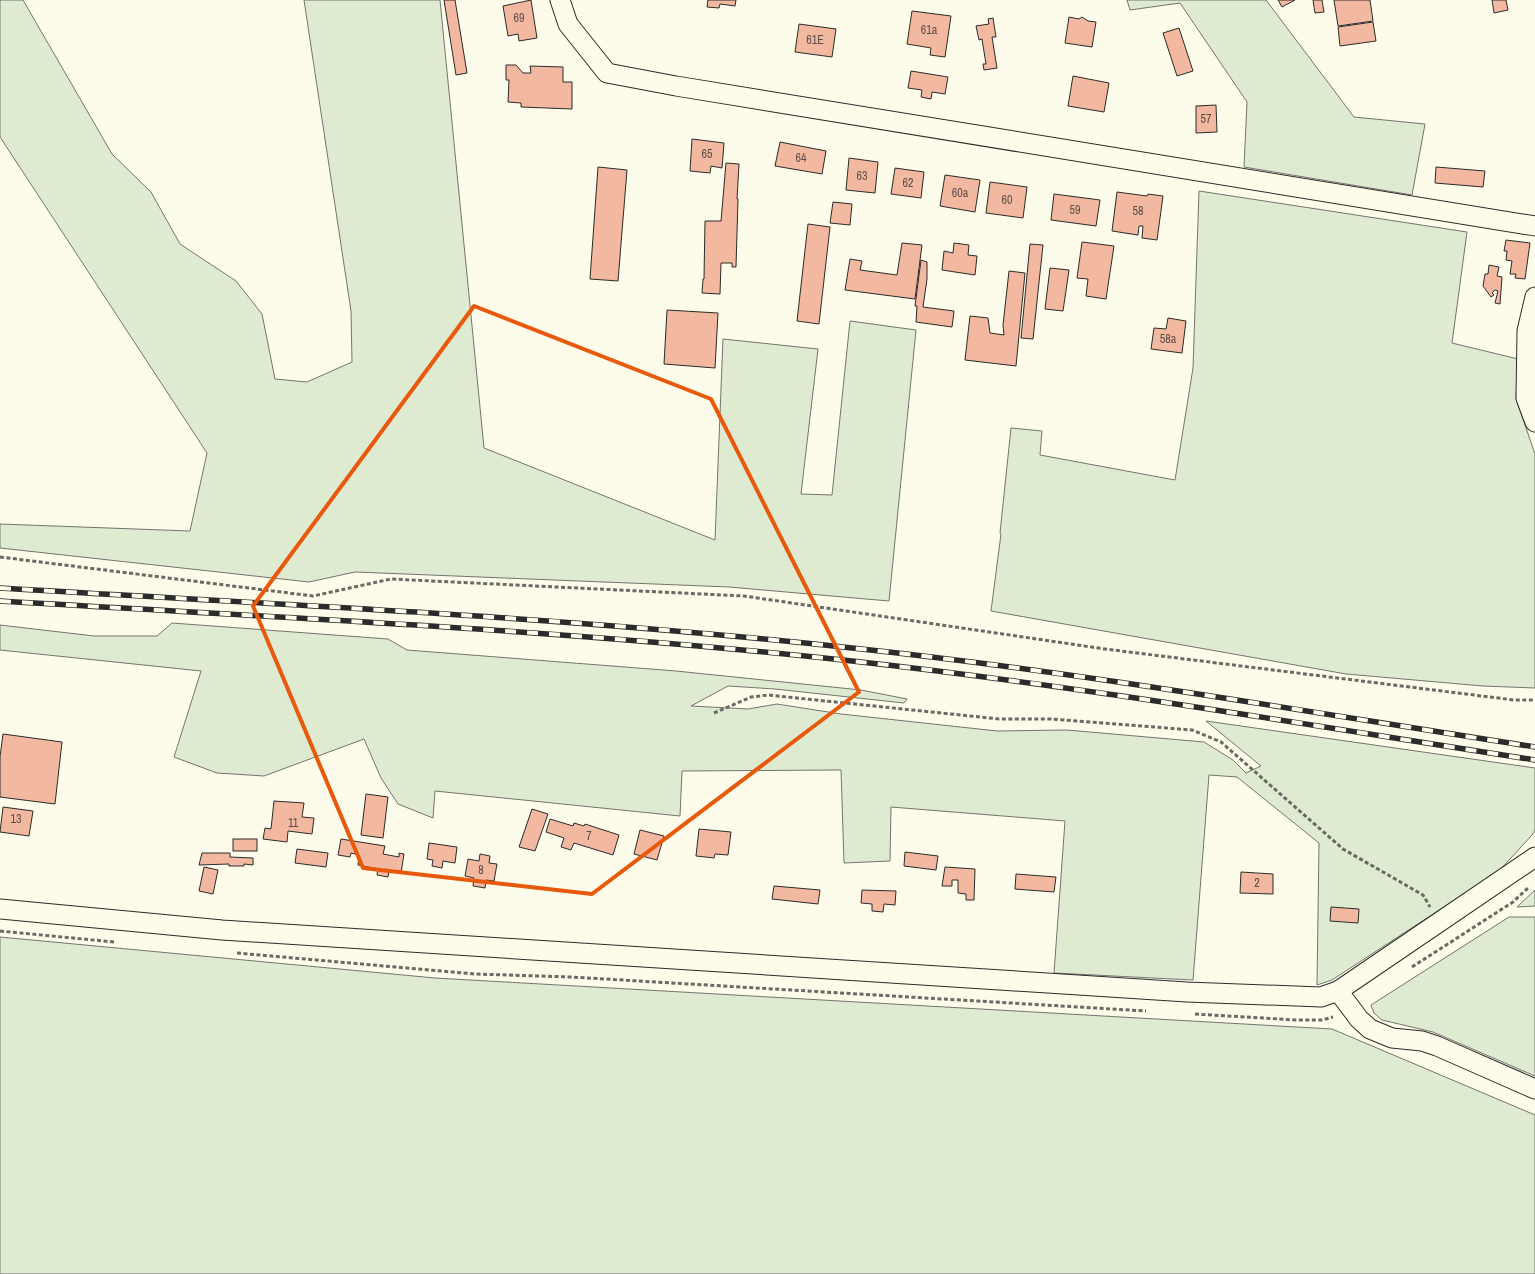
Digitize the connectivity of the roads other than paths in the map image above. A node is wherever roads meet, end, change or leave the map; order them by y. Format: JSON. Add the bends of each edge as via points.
{"nodes":[{"id":1,"x":560,"y":0,"type":"edge"},
{"id":2,"x":1535,"y":226,"type":"edge"},
{"id":3,"x":1535,"y":297,"type":"edge"},
{"id":4,"x":1535,"y":422,"type":"edge"},
{"id":5,"x":1535,"y":857,"type":"edge"},
{"id":6,"x":0,"y":909,"type":"edge"},
{"id":7,"x":1338,"y":991,"type":"junction"},
{"id":8,"x":1535,"y":1089,"type":"edge"}],
"edges":[{"from":1,"to":2,"type":"street","via":[[568,24],[607,73]]},
{"from":3,"to":4,"type":"street","via":[[1527,332],[1526,398]]},
{"from":5,"to":7,"type":"street"},
{"from":6,"to":7,"type":"street","via":[[222,930],[1187,992],[1301,998],[1321,997]]},
{"from":7,"to":8,"type":"street","via":[[1370,1029],[1392,1038],[1437,1046]]}]}
